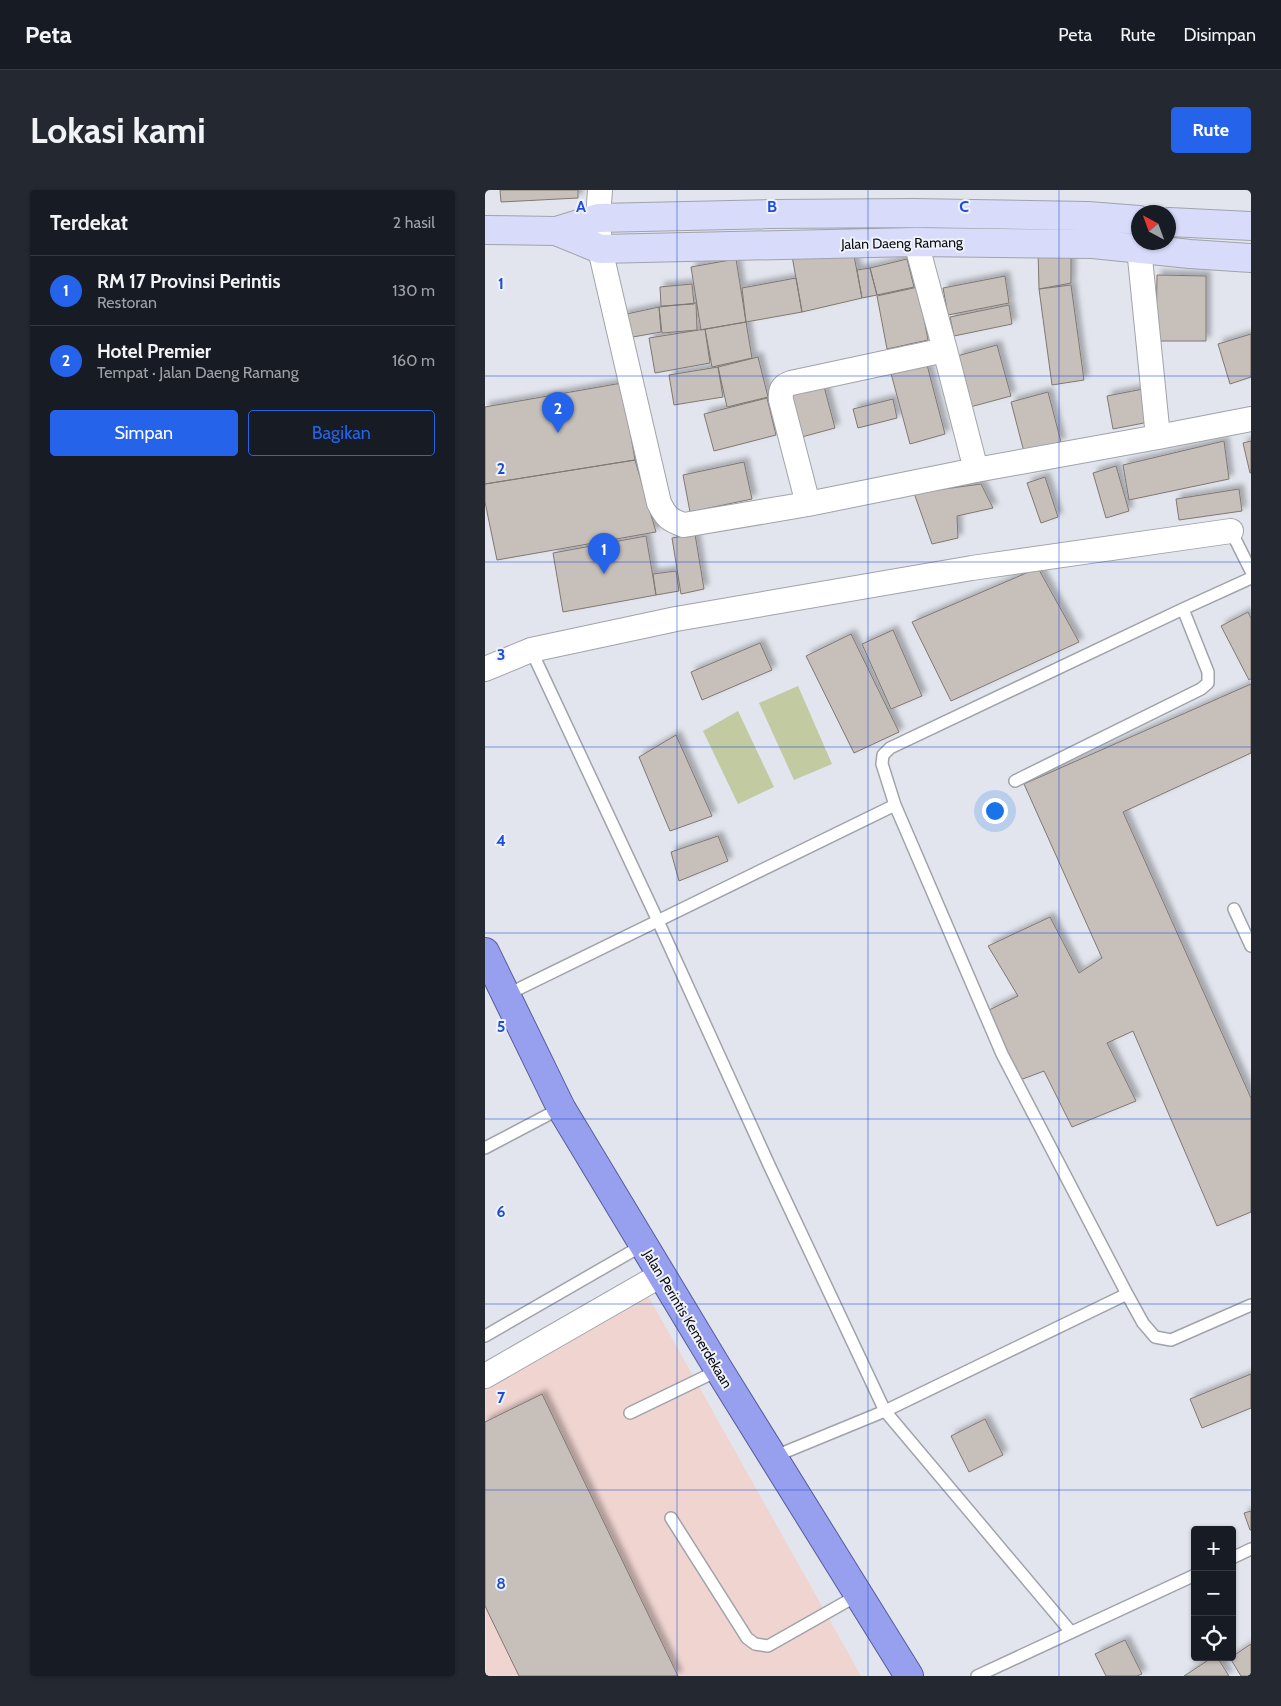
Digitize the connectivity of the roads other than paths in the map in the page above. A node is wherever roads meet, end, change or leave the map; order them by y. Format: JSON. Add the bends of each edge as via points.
{"nodes":[{"id":1,"x":600,"y":190,"type":"edge"},
{"id":2,"x":820,"y":214,"type":"junction"},
{"id":3,"x":598,"y":218,"type":"junction"},
{"id":4,"x":1131,"y":219,"type":"edge"},
{"id":5,"x":1176,"y":222,"type":"edge"},
{"id":6,"x":1251,"y":226,"type":"edge"},
{"id":7,"x":485,"y":230,"type":"edge"},
{"id":8,"x":556,"y":231,"type":"junction"},
{"id":9,"x":916,"y":242,"type":"junction"},
{"id":10,"x":821,"y":244,"type":"junction"},
{"id":11,"x":1131,"y":247,"type":"edge"},
{"id":12,"x":600,"y":249,"type":"junction"},
{"id":13,"x":1139,"y":250,"type":"edge"},
{"id":14,"x":1156,"y":250,"type":"edge"},
{"id":15,"x":1251,"y":258,"type":"edge"},
{"id":16,"x":945,"y":350,"type":"junction"},
{"id":17,"x":1251,"y":418,"type":"edge"},
{"id":18,"x":1158,"y":437,"type":"junction"},
{"id":19,"x":977,"y":470,"type":"junction"},
{"id":20,"x":808,"y":504,"type":"junction"},
{"id":21,"x":1231,"y":531,"type":"joint"},
{"id":22,"x":1251,"y":570,"type":"edge"},
{"id":23,"x":1251,"y":578,"type":"edge"},
{"id":24,"x":1183,"y":608,"type":"junction"},
{"id":25,"x":531,"y":650,"type":"junction"},
{"id":26,"x":485,"y":668,"type":"edge"},
{"id":27,"x":1015,"y":781,"type":"dead end"},
{"id":28,"x":895,"y":805,"type":"junction"},
{"id":29,"x":1234,"y":909,"type":"dead end"},
{"id":30,"x":658,"y":922,"type":"junction"},
{"id":31,"x":1251,"y":946,"type":"edge"},
{"id":32,"x":485,"y":952,"type":"edge"},
{"id":33,"x":506,"y":995,"type":"junction"},
{"id":34,"x":561,"y":1108,"type":"junction"},
{"id":35,"x":485,"y":1148,"type":"edge"},
{"id":36,"x":643,"y":1245,"type":"junction"},
{"id":37,"x":661,"y":1274,"type":"junction"},
{"id":38,"x":1127,"y":1294,"type":"junction"},
{"id":39,"x":1251,"y":1305,"type":"edge"},
{"id":40,"x":485,"y":1336,"type":"edge"},
{"id":41,"x":719,"y":1370,"type":"junction"},
{"id":42,"x":485,"y":1376,"type":"edge"},
{"id":43,"x":885,"y":1411,"type":"junction"},
{"id":44,"x":630,"y":1413,"type":"dead end"},
{"id":45,"x":773,"y":1457,"type":"junction"},
{"id":46,"x":671,"y":1518,"type":"dead end"},
{"id":47,"x":1251,"y":1549,"type":"edge"},
{"id":48,"x":1236,"y":1556,"type":"edge"},
{"id":49,"x":1191,"y":1577,"type":"edge"},
{"id":50,"x":858,"y":1595,"type":"junction"},
{"id":51,"x":1071,"y":1632,"type":"junction"},
{"id":52,"x":909,"y":1676,"type":"edge"},
{"id":53,"x":977,"y":1676,"type":"edge"}],
"edges":[{"from":1,"to":3,"type":"street"},
{"from":2,"to":3,"type":"main road","name":"Jalan Daeng Ramang"},
{"from":2,"to":4,"type":"main road","name":"Jalan Daeng Ramang","via":[[1088,216]]},
{"from":2,"to":10,"type":"main road"},
{"from":3,"to":8,"type":"main road","name":"Jalan Daeng Ramang"},
{"from":3,"to":12,"type":"street"},
{"from":5,"to":6,"type":"main road"},
{"from":7,"to":8,"type":"main road","name":"Jalan Daeng Ramang"},
{"from":8,"to":12,"type":"main road","name":"Jalan Daeng Ramang"},
{"from":9,"to":10,"type":"main road","name":"Jalan Daeng Ramang"},
{"from":9,"to":11,"type":"main road","name":"Jalan Daeng Ramang"},
{"from":9,"to":16,"type":"street"},
{"from":10,"to":12,"type":"main road","name":"Jalan Daeng Ramang"},
{"from":12,"to":20,"type":"street","via":[[659,502],[665,515],[684,525]]},
{"from":13,"to":18,"type":"street"},
{"from":14,"to":15,"type":"main road","name":"Jalan Daeng Ramang"},
{"from":16,"to":19,"type":"street"},
{"from":16,"to":20,"type":"street","via":[[784,385],[780,392],[781,400]]},
{"from":17,"to":18,"type":"street"},
{"from":18,"to":19,"type":"street"},
{"from":19,"to":20,"type":"street"},
{"from":21,"to":22,"type":"lane"},
{"from":21,"to":25,"type":"street","via":[[963,570],[676,619]]},
{"from":23,"to":24,"type":"lane"},
{"from":24,"to":27,"type":"lane","via":[[1208,672],[1208,683]]},
{"from":24,"to":28,"type":"lane","via":[[890,748],[883,755],[882,764]]},
{"from":25,"to":26,"type":"street"},
{"from":25,"to":30,"type":"lane"},
{"from":28,"to":30,"type":"lane"},
{"from":28,"to":38,"type":"lane","via":[[1002,1054]]},
{"from":29,"to":31,"type":"lane"},
{"from":30,"to":33,"type":"lane"},
{"from":30,"to":43,"type":"lane"},
{"from":32,"to":33,"type":"highway","name":"Jalan Perintis Kemerdekaan"},
{"from":33,"to":34,"type":"highway","name":"Jalan Perintis Kemerdekaan"},
{"from":34,"to":35,"type":"lane"},
{"from":34,"to":36,"type":"highway","name":"Jalan Perintis Kemerdekaan"},
{"from":36,"to":37,"type":"highway","name":"Jalan Perintis Kemerdekaan"},
{"from":36,"to":40,"type":"lane"},
{"from":37,"to":41,"type":"highway","name":"Jalan Perintis Kemerdekaan"},
{"from":37,"to":42,"type":"street"},
{"from":38,"to":39,"type":"lane","via":[[1155,1337],[1171,1340]]},
{"from":38,"to":43,"type":"lane"},
{"from":41,"to":44,"type":"lane"},
{"from":41,"to":45,"type":"highway","name":"Jalan Perintis Kemerdekaan"},
{"from":43,"to":45,"type":"lane"},
{"from":43,"to":51,"type":"lane"},
{"from":45,"to":50,"type":"highway","name":"Jalan Perintis Kemerdekaan"},
{"from":46,"to":50,"type":"lane","via":[[747,1638],[755,1644],[768,1646]]},
{"from":47,"to":48,"type":"lane"},
{"from":49,"to":51,"type":"lane"},
{"from":50,"to":52,"type":"highway","name":"Jalan Perintis Kemerdekaan"},
{"from":51,"to":53,"type":"lane"}]}
